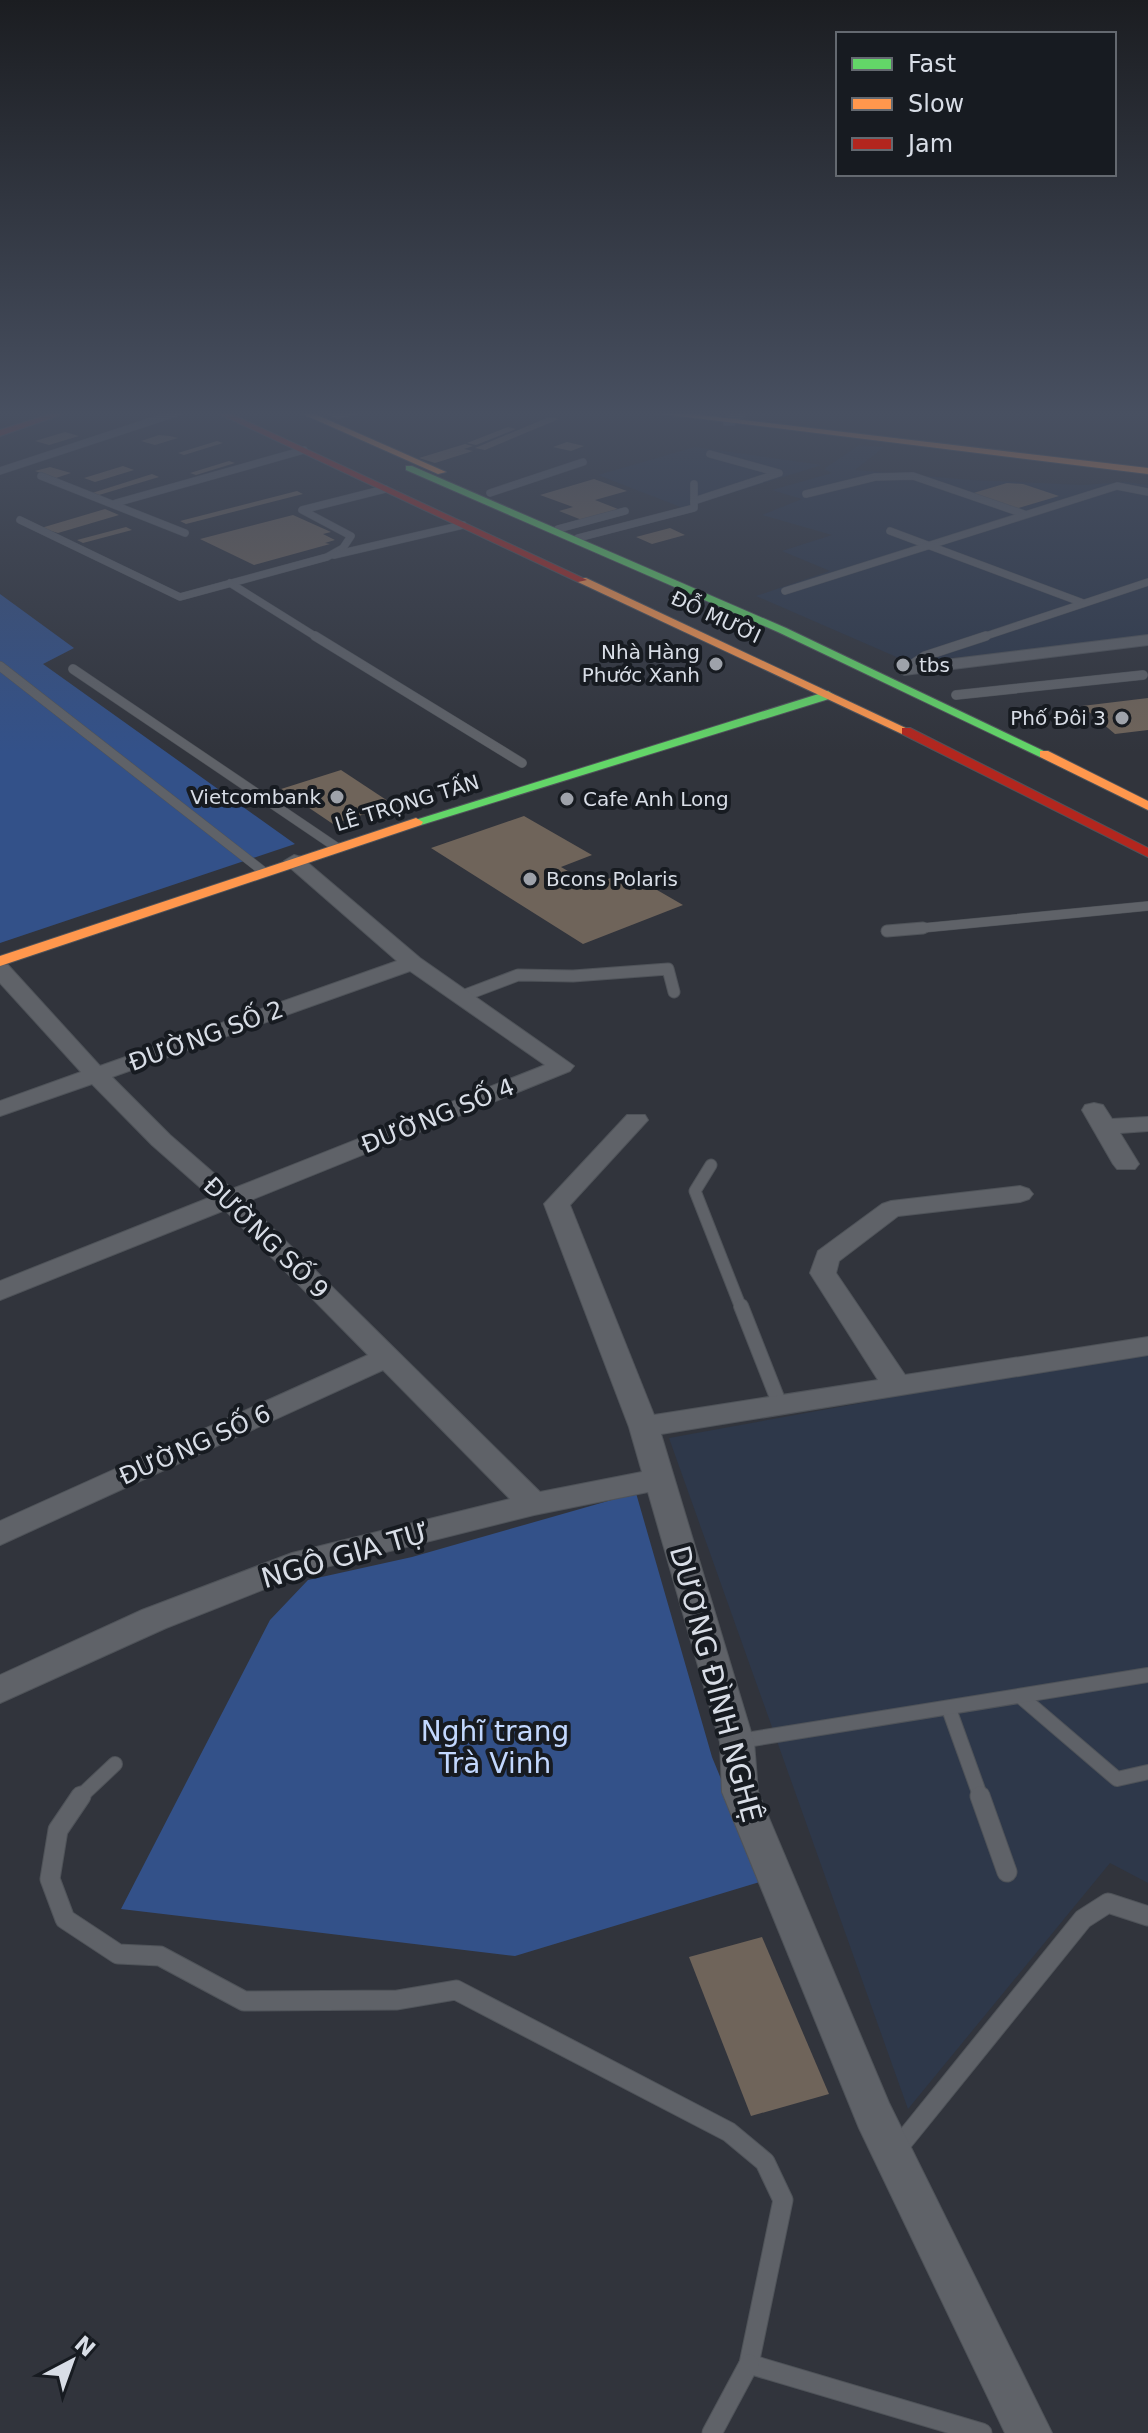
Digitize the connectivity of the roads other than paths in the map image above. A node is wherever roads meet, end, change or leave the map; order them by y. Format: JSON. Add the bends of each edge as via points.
{"nodes":[{"id":1,"x":29,"y":525,"type":"edge"},
{"id":2,"x":166,"y":525,"type":"edge"},
{"id":3,"x":329,"y":525,"type":"edge"},
{"id":4,"x":463,"y":525,"type":"joint"},
{"id":5,"x":489,"y":525,"type":"edge"},
{"id":6,"x":556,"y":525,"type":"edge"},
{"id":7,"x":558,"y":525,"type":"edge"},
{"id":8,"x":592,"y":525,"type":"edge"},
{"id":9,"x":611,"y":525,"type":"edge"},
{"id":10,"x":990,"y":525,"type":"edge"},
{"id":11,"x":890,"y":531,"type":"dead end"},
{"id":12,"x":574,"y":532,"type":"junction"},
{"id":13,"x":185,"y":533,"type":"dead end"},
{"id":14,"x":927,"y":544,"type":"junction"},
{"id":15,"x":327,"y":557,"type":"junction"},
{"id":16,"x":1148,"y":582,"type":"edge"},
{"id":17,"x":230,"y":583,"type":"junction"},
{"id":18,"x":785,"y":591,"type":"dead end"},
{"id":19,"x":1083,"y":603,"type":"junction"},
{"id":20,"x":1148,"y":640,"type":"edge"},
{"id":21,"x":0,"y":666,"type":"edge"},
{"id":22,"x":73,"y":669,"type":"dead end"},
{"id":23,"x":904,"y":670,"type":"junction"},
{"id":24,"x":1143,"y":675,"type":"dead end"},
{"id":25,"x":885,"y":676,"type":"junction"},
{"id":26,"x":848,"y":688,"type":"junction"},
{"id":27,"x":828,"y":695,"type":"junction"},
{"id":28,"x":956,"y":695,"type":"junction"},
{"id":29,"x":522,"y":763,"type":"dead end"},
{"id":30,"x":1148,"y":789,"type":"edge"},
{"id":31,"x":1148,"y":806,"type":"edge"},
{"id":32,"x":1148,"y":836,"type":"edge"},
{"id":33,"x":336,"y":847,"type":"junction"},
{"id":34,"x":1148,"y":853,"type":"edge"},
{"id":35,"x":294,"y":861,"type":"junction"},
{"id":36,"x":264,"y":872,"type":"junction"},
{"id":37,"x":1148,"y":906,"type":"edge"},
{"id":38,"x":887,"y":931,"type":"dead end"},
{"id":39,"x":0,"y":961,"type":"edge"},
{"id":40,"x":412,"y":963,"type":"junction"},
{"id":41,"x":0,"y":970,"type":"edge"},
{"id":42,"x":674,"y":992,"type":"dead end"},
{"id":43,"x":460,"y":997,"type":"junction"},
{"id":44,"x":96,"y":1075,"type":"junction"},
{"id":45,"x":0,"y":1109,"type":"edge"},
{"id":46,"x":636,"y":1120,"type":"dead end"},
{"id":47,"x":1148,"y":1124,"type":"edge"},
{"id":48,"x":1126,"y":1164,"type":"dead end"},
{"id":49,"x":711,"y":1165,"type":"dead end"},
{"id":50,"x":1020,"y":1194,"type":"dead end"},
{"id":51,"x":229,"y":1200,"type":"junction"},
{"id":52,"x":0,"y":1291,"type":"edge"},
{"id":53,"x":1148,"y":1346,"type":"edge"},
{"id":54,"x":389,"y":1356,"type":"junction"},
{"id":55,"x":897,"y":1386,"type":"junction"},
{"id":56,"x":780,"y":1405,"type":"junction"},
{"id":57,"x":644,"y":1427,"type":"junction"},
{"id":58,"x":659,"y":1479,"type":"junction"},
{"id":59,"x":534,"y":1504,"type":"junction"},
{"id":60,"x":0,"y":1534,"type":"edge"},
{"id":61,"x":1148,"y":1675,"type":"edge"},
{"id":62,"x":0,"y":1690,"type":"edge"},
{"id":63,"x":1020,"y":1696,"type":"junction"},
{"id":64,"x":949,"y":1709,"type":"junction"},
{"id":65,"x":737,"y":1742,"type":"junction"},
{"id":66,"x":115,"y":1764,"type":"dead end"},
{"id":67,"x":1148,"y":1772,"type":"edge"},
{"id":68,"x":1007,"y":1872,"type":"dead end"},
{"id":69,"x":1148,"y":1916,"type":"edge"},
{"id":70,"x":892,"y":2154,"type":"junction"},
{"id":71,"x":749,"y":2364,"type":"junction"},
{"id":72,"x":712,"y":2433,"type":"edge"},
{"id":73,"x":982,"y":2433,"type":"edge"},
{"id":74,"x":1029,"y":2433,"type":"edge"}],
"edges":[{"from":1,"to":17,"type":"lane","via":[[180,597]]},
{"from":2,"to":13,"type":"lane"},
{"from":3,"to":15,"type":"lane","via":[[351,536]]},
{"from":4,"to":15,"type":"lane"},
{"from":4,"to":27,"type":"main road","name":"ĐỖ MƯỜI"},
{"from":5,"to":26,"type":"main road","name":"ĐỖ MƯỜI"},
{"from":6,"to":12,"type":"main road","name":"ĐỖ MƯỜI"},
{"from":7,"to":12,"type":"main road","name":"ĐỖ MƯỜI"},
{"from":8,"to":12,"type":"lane"},
{"from":9,"to":12,"type":"lane"},
{"from":10,"to":14,"type":"lane"},
{"from":11,"to":14,"type":"lane"},
{"from":12,"to":23,"type":"main road","name":"ĐỖ MƯỜI"},
{"from":12,"to":25,"type":"main road","name":"ĐỖ MƯỜI"},
{"from":14,"to":18,"type":"lane"},
{"from":14,"to":19,"type":"lane"},
{"from":15,"to":17,"type":"lane"},
{"from":16,"to":19,"type":"lane"},
{"from":17,"to":29,"type":"lane"},
{"from":19,"to":23,"type":"lane","via":[[925,656]]},
{"from":20,"to":23,"type":"street"},
{"from":21,"to":36,"type":"lane"},
{"from":22,"to":33,"type":"lane"},
{"from":23,"to":25,"type":"main road","name":"LÊ TRỌNG TẤN"},
{"from":23,"to":28,"type":"main road","name":"ĐỖ MƯỜI"},
{"from":24,"to":28,"type":"lane"},
{"from":25,"to":26,"type":"main road","name":"LÊ TRỌNG TẤN"},
{"from":25,"to":31,"type":"main road","name":"ĐỖ MƯỜI"},
{"from":26,"to":27,"type":"main road","name":"LÊ TRỌNG TẤN"},
{"from":26,"to":32,"type":"main road","name":"ĐỖ MƯỜI"},
{"from":27,"to":33,"type":"main road","name":"LÊ TRỌNG TẤN"},
{"from":27,"to":34,"type":"main road","name":"ĐỖ MƯỜI"},
{"from":28,"to":30,"type":"main road","name":"ĐỖ MƯỜI"},
{"from":33,"to":35,"type":"main road","name":"LÊ TRỌNG TẤN"},
{"from":35,"to":36,"type":"main road","name":"LÊ TRỌNG TẤN"},
{"from":35,"to":40,"type":"street","name":"ĐƯỜNG SỐ 4"},
{"from":36,"to":39,"type":"main road","name":"LÊ TRỌNG TẤN"},
{"from":37,"to":38,"type":"lane"},
{"from":40,"to":43,"type":"street","name":"ĐƯỜNG SỐ 4"},
{"from":40,"to":44,"type":"street","name":"ĐƯỜNG SỐ 2"},
{"from":41,"to":44,"type":"street","name":"ĐƯỜNG SỐ 9"},
{"from":42,"to":43,"type":"lane","via":[[668,969],[518,975]]},
{"from":43,"to":51,"type":"street","name":"ĐƯỜNG SỐ 4","via":[[562,1066]]},
{"from":44,"to":45,"type":"street","name":"ĐƯỜNG SỐ 2"},
{"from":44,"to":51,"type":"street","name":"ĐƯỜNG SỐ 9"},
{"from":46,"to":57,"type":"street","name":"DƯƠNG ĐÌNH NGHỆ","via":[[557,1204]]},
{"from":47,"to":48,"type":"street","via":[[1100,1119]]},
{"from":49,"to":56,"type":"lane","via":[[695,1191]]},
{"from":50,"to":55,"type":"street","via":[[891,1209],[827,1257],[823,1273]]},
{"from":51,"to":52,"type":"street","name":"ĐƯỜNG SỐ 4"},
{"from":51,"to":54,"type":"street","name":"ĐƯỜNG SỐ 9"},
{"from":53,"to":55,"type":"street"},
{"from":54,"to":59,"type":"street","name":"ĐƯỜNG SỐ 9"},
{"from":54,"to":60,"type":"street","name":"ĐƯỜNG SỐ 6"},
{"from":55,"to":56,"type":"street"},
{"from":56,"to":57,"type":"street"},
{"from":57,"to":58,"type":"street","name":"DƯƠNG ĐÌNH NGHỆ"},
{"from":58,"to":59,"type":"street","name":"NGÔ GIA TỰ"},
{"from":58,"to":65,"type":"street","name":"DƯƠNG ĐÌNH NGHỆ"},
{"from":59,"to":62,"type":"street","name":"NGÔ GIA TỰ","via":[[303,1561],[154,1619]]},
{"from":61,"to":63,"type":"lane"},
{"from":63,"to":64,"type":"lane"},
{"from":63,"to":67,"type":"lane","via":[[1117,1779]]},
{"from":64,"to":65,"type":"lane"},
{"from":64,"to":68,"type":"lane"},
{"from":65,"to":70,"type":"street","name":"DƯƠNG ĐÌNH NGHỆ","via":[[740,1792]]},
{"from":66,"to":71,"type":"lane","via":[[80,1797],[58,1830],[50,1879],[65,1919],[118,1954],[160,1956],[244,2001],[397,2000],[456,1990],[729,2132],[765,2162],[783,2200]]},
{"from":69,"to":70,"type":"lane","via":[[1108,1903],[1083,1919]]},
{"from":70,"to":74,"type":"street","name":"DƯƠNG ĐÌNH NGHỆ"},
{"from":71,"to":72,"type":"lane"},
{"from":71,"to":73,"type":"lane"}]}
